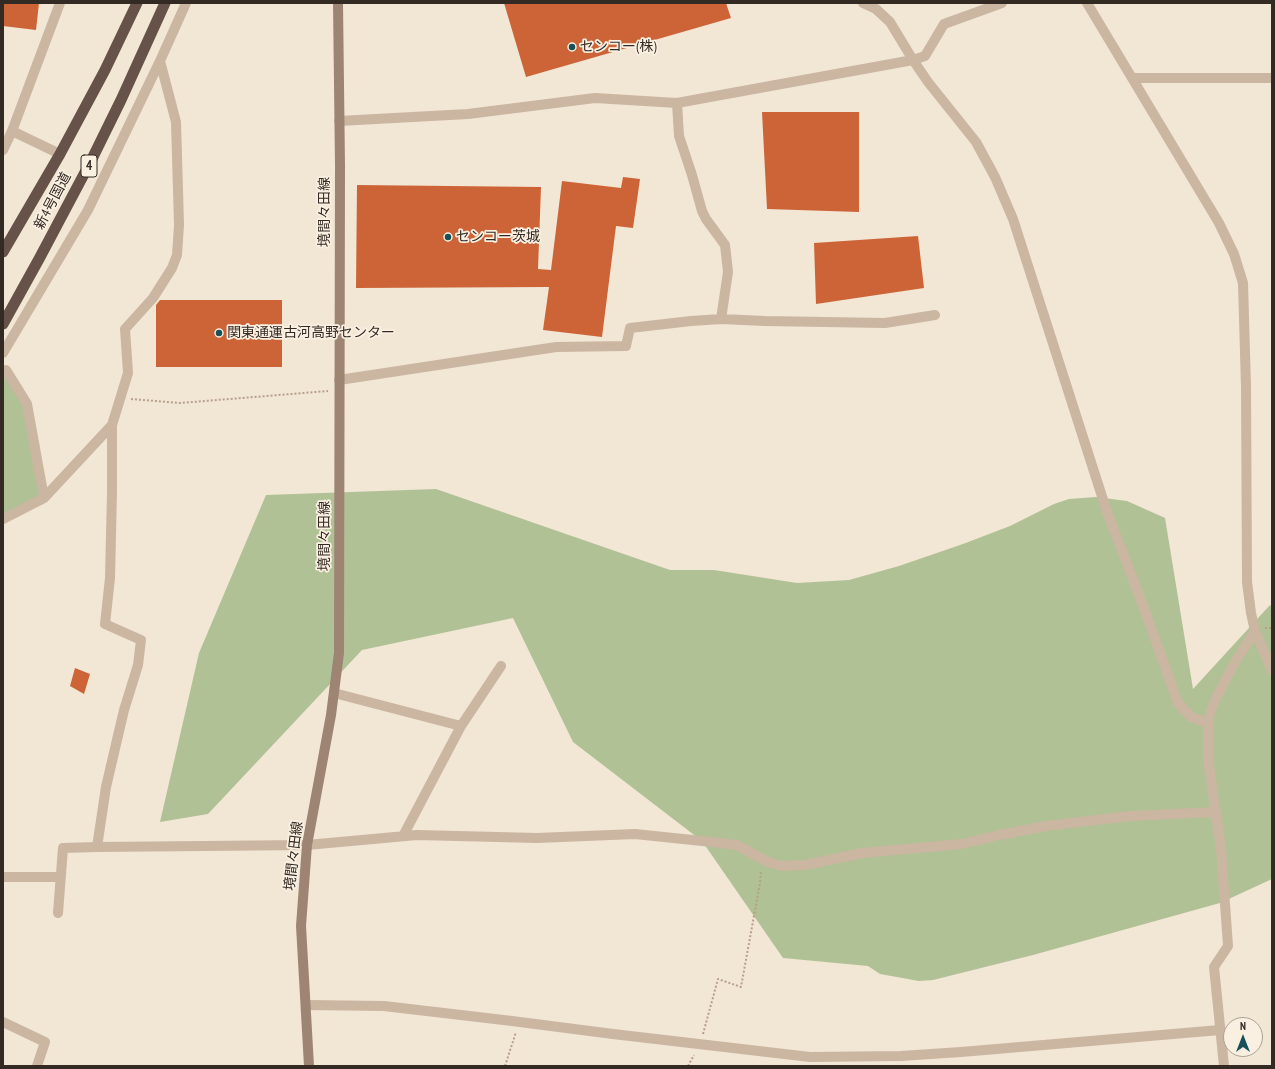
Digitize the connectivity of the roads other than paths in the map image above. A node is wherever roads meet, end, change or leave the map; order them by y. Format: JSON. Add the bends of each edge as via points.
{"nodes":[{"id":1,"x":60,"y":3,"type":"edge"},
{"id":2,"x":137,"y":3,"type":"edge"},
{"id":3,"x":166,"y":3,"type":"edge"},
{"id":4,"x":186,"y":3,"type":"edge"},
{"id":5,"x":338,"y":3,"type":"edge"},
{"id":6,"x":863,"y":3,"type":"edge"},
{"id":7,"x":1002,"y":3,"type":"edge"},
{"id":8,"x":1087,"y":3,"type":"edge"},
{"id":9,"x":913,"y":60,"type":"junction"},
{"id":10,"x":160,"y":61,"type":"junction"},
{"id":11,"x":1132,"y":78,"type":"junction"},
{"id":12,"x":1272,"y":78,"type":"edge"},
{"id":13,"x":677,"y":103,"type":"junction"},
{"id":14,"x":339,"y":121,"type":"junction"},
{"id":15,"x":12,"y":131,"type":"junction"},
{"id":16,"x":3,"y":150,"type":"edge"},
{"id":17,"x":60,"y":154,"type":"junction"},
{"id":18,"x":3,"y":252,"type":"edge"},
{"id":19,"x":935,"y":315,"type":"dead end"},
{"id":20,"x":721,"y":319,"type":"junction"},
{"id":21,"x":3,"y":324,"type":"edge"},
{"id":22,"x":3,"y":353,"type":"edge"},
{"id":23,"x":6,"y":370,"type":"dead end"},
{"id":24,"x":339,"y":385,"type":"junction"},
{"id":25,"x":112,"y":425,"type":"junction"},
{"id":26,"x":44,"y":498,"type":"junction"},
{"id":27,"x":3,"y":519,"type":"edge"},
{"id":28,"x":1255,"y":631,"type":"junction"},
{"id":29,"x":501,"y":666,"type":"dead end"},
{"id":30,"x":1272,"y":670,"type":"edge"},
{"id":31,"x":334,"y":693,"type":"junction"},
{"id":32,"x":1208,"y":723,"type":"junction"},
{"id":33,"x":461,"y":726,"type":"junction"},
{"id":34,"x":1215,"y":812,"type":"junction"},
{"id":35,"x":403,"y":836,"type":"junction"},
{"id":36,"x":97,"y":846,"type":"junction"},
{"id":37,"x":307,"y":846,"type":"junction"},
{"id":38,"x":3,"y":877,"type":"edge"},
{"id":39,"x":61,"y":877,"type":"junction"},
{"id":40,"x":58,"y":913,"type":"dead end"},
{"id":41,"x":306,"y":1005,"type":"junction"},
{"id":42,"x":3,"y":1022,"type":"edge"},
{"id":43,"x":1220,"y":1030,"type":"junction"},
{"id":44,"x":37,"y":1066,"type":"edge"},
{"id":45,"x":309,"y":1066,"type":"edge"},
{"id":46,"x":1224,"y":1066,"type":"edge"}],
"edges":[{"from":1,"to":15,"type":"street"},
{"from":2,"to":17,"type":"highway","name":"新4号国道","number":"4"},
{"from":3,"to":21,"type":"highway","name":"新4号国道","number":"4","via":[[91,161]]},
{"from":4,"to":10,"type":"street"},
{"from":5,"to":14,"type":"main road","name":"境間々田線"},
{"from":6,"to":9,"type":"street","via":[[876,9],[890,22]]},
{"from":7,"to":9,"type":"street","via":[[944,24],[925,56]]},
{"from":8,"to":11,"type":"street"},
{"from":9,"to":13,"type":"street"},
{"from":9,"to":32,"type":"street","via":[[976,142],[995,177],[1013,219],[1107,512],[1178,703],[1191,718]]},
{"from":10,"to":22,"type":"street","via":[[88,210]]},
{"from":10,"to":25,"type":"street","via":[[176,122],[179,225],[177,255],[153,298],[125,329],[128,373]]},
{"from":11,"to":12,"type":"street"},
{"from":11,"to":28,"type":"street","via":[[1219,223],[1234,254],[1243,283],[1247,582]]},
{"from":13,"to":14,"type":"street","via":[[595,98],[468,114]]},
{"from":13,"to":20,"type":"street","via":[[679,136],[702,211],[725,246],[728,272]]},
{"from":14,"to":24,"type":"main road","name":"境間々田線"},
{"from":15,"to":16,"type":"street"},
{"from":15,"to":17,"type":"street"},
{"from":17,"to":18,"type":"highway","name":"新4号国道","number":"4"},
{"from":19,"to":20,"type":"street","via":[[885,323]]},
{"from":20,"to":24,"type":"street","via":[[630,328],[626,346],[556,347]]},
{"from":23,"to":26,"type":"street","via":[[28,404]]},
{"from":24,"to":31,"type":"main road","name":"境間々田線","via":[[339,653]]},
{"from":25,"to":26,"type":"street"},
{"from":25,"to":36,"type":"street","via":[[110,578],[105,624],[141,640],[138,665],[124,710],[106,788]]},
{"from":26,"to":27,"type":"street"},
{"from":28,"to":30,"type":"street"},
{"from":28,"to":32,"type":"street","via":[[1235,662],[1210,713]]},
{"from":29,"to":33,"type":"street"},
{"from":31,"to":33,"type":"street"},
{"from":31,"to":37,"type":"main road","name":"境間々田線"},
{"from":32,"to":34,"type":"street","via":[[1208,760]]},
{"from":33,"to":35,"type":"street"},
{"from":34,"to":35,"type":"street","via":[[1130,816],[1046,826],[962,844],[862,852],[806,865],[782,866],[768,862],[737,846],[635,834],[537,838]]},
{"from":34,"to":43,"type":"street","via":[[1221,848],[1228,946],[1214,967]]},
{"from":35,"to":37,"type":"street"},
{"from":36,"to":37,"type":"street"},
{"from":36,"to":39,"type":"street","via":[[63,848]]},
{"from":37,"to":41,"type":"main road","name":"境間々田線","via":[[301,926]]},
{"from":38,"to":39,"type":"street"},
{"from":39,"to":40,"type":"street"},
{"from":41,"to":43,"type":"street","via":[[384,1006],[810,1057],[901,1056]]},
{"from":41,"to":45,"type":"main road","name":"境間々田線"},
{"from":42,"to":44,"type":"street","via":[[45,1042]]},
{"from":43,"to":46,"type":"street"}]}
